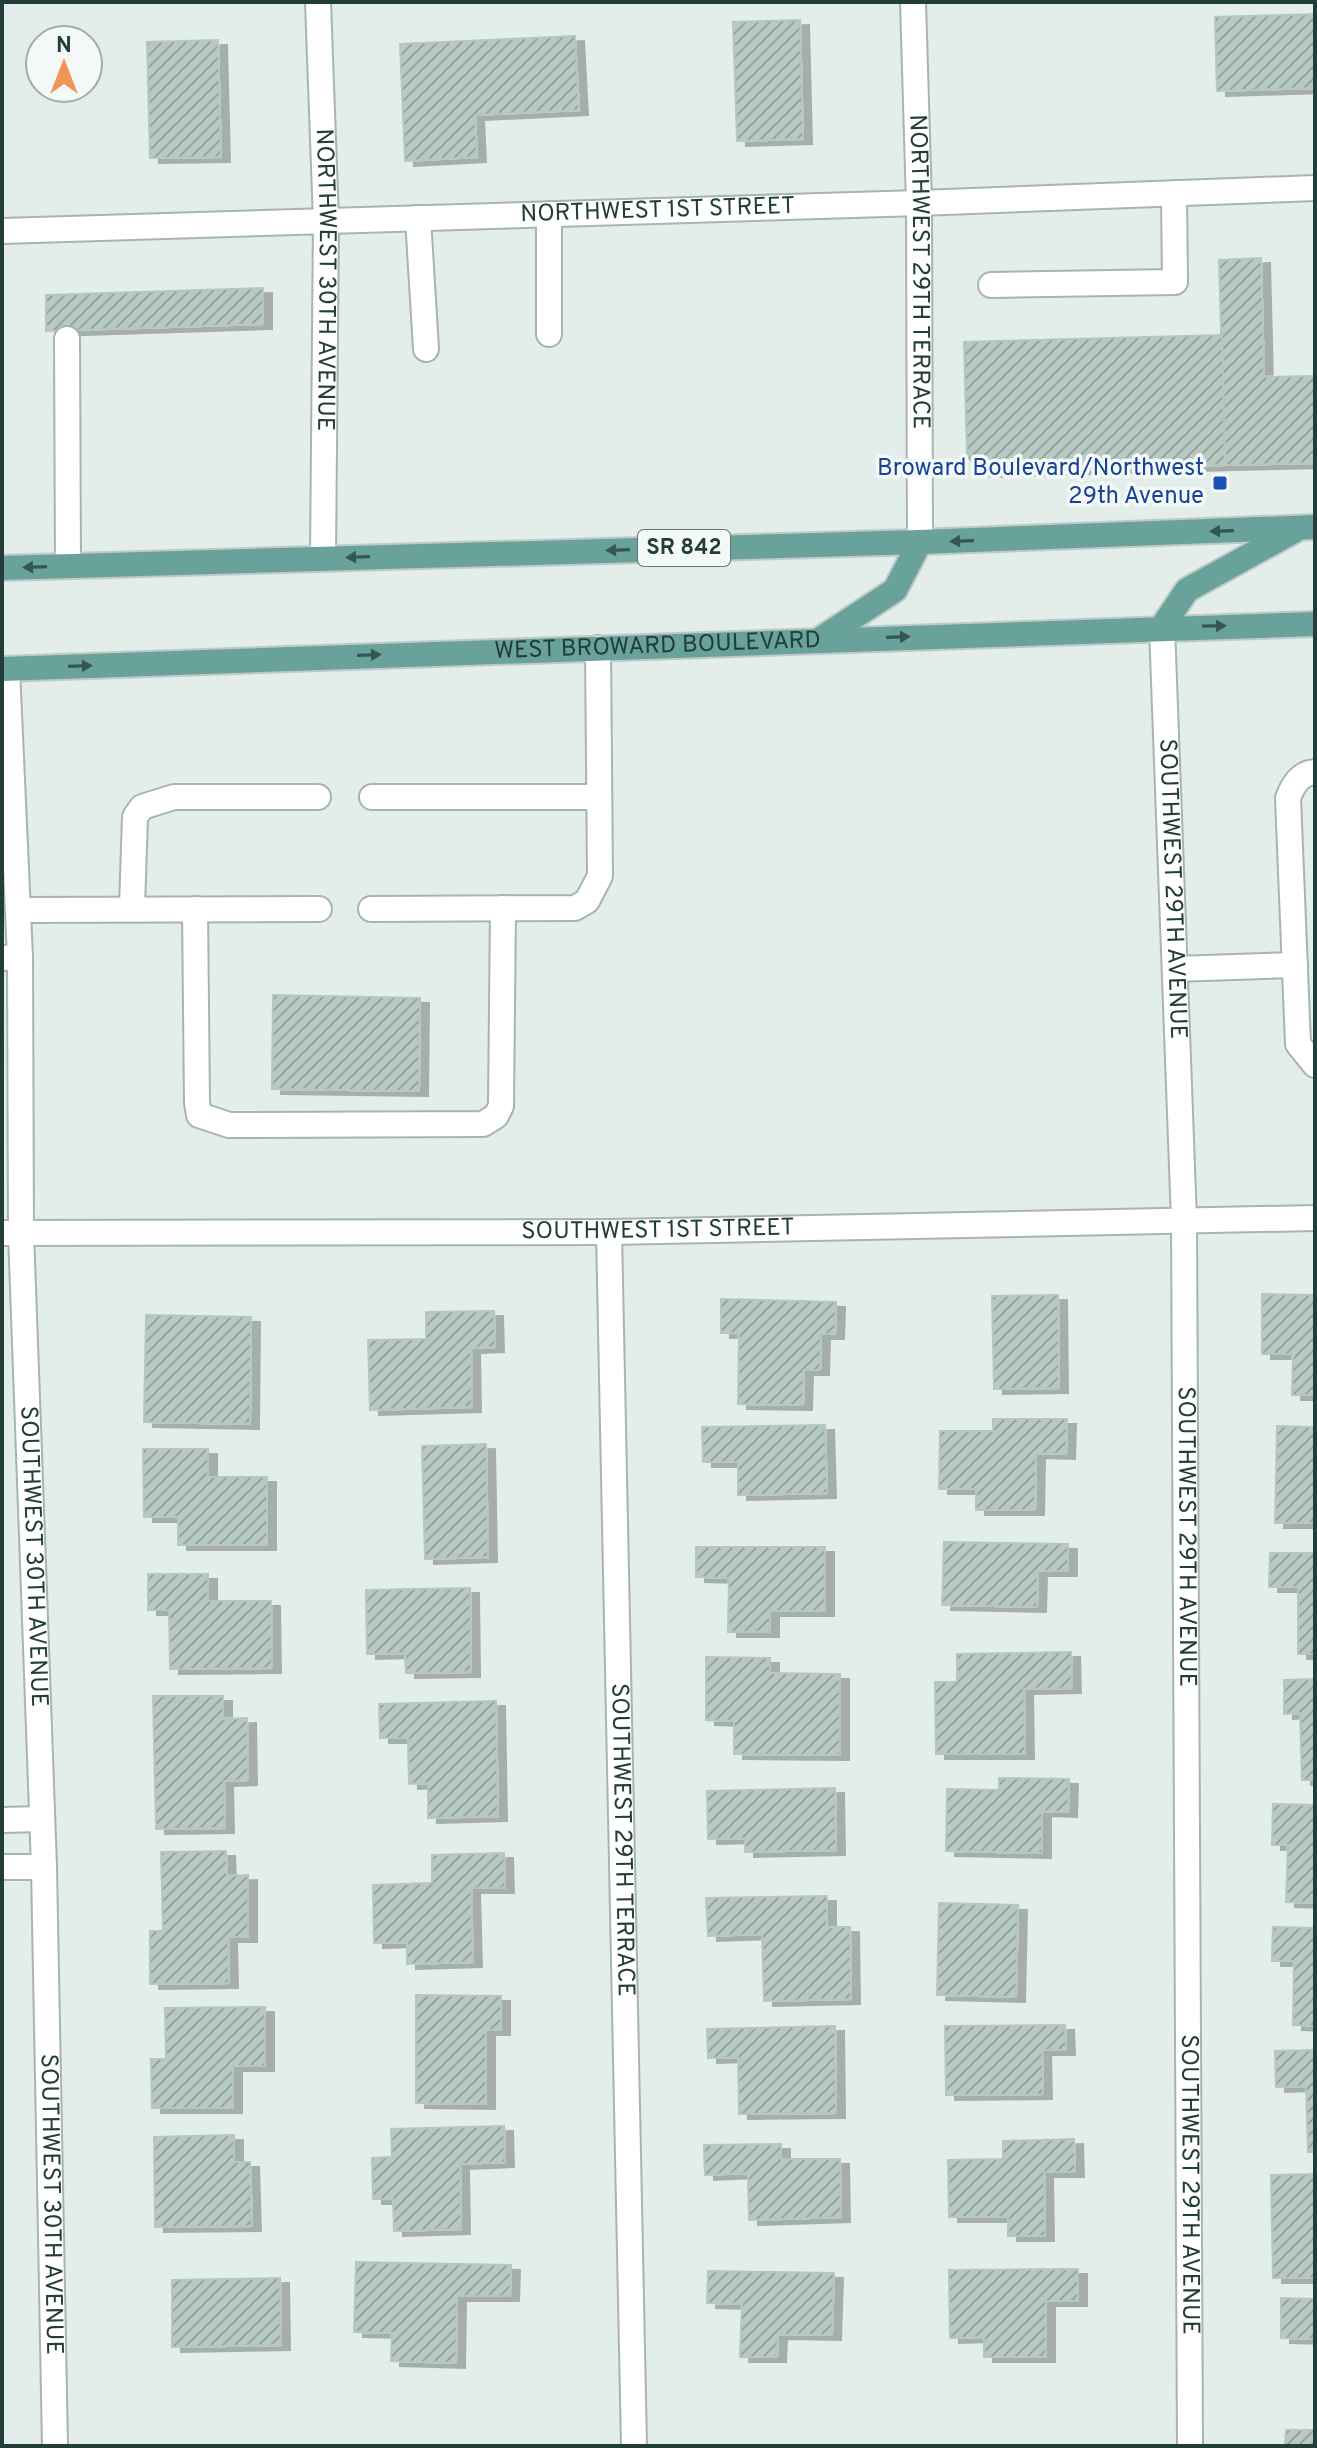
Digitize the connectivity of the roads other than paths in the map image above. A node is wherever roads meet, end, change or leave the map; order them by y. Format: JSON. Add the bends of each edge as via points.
{"nodes":[{"id":1,"x":318,"y":2,"type":"edge"},
{"id":2,"x":913,"y":2,"type":"edge"},
{"id":3,"x":1315,"y":188,"type":"edge"},
{"id":4,"x":1174,"y":193,"type":"junction"},
{"id":5,"x":919,"y":203,"type":"junction"},
{"id":6,"x":549,"y":214,"type":"junction"},
{"id":7,"x":418,"y":218,"type":"junction"},
{"id":8,"x":326,"y":221,"type":"junction"},
{"id":9,"x":2,"y":231,"type":"edge"},
{"id":10,"x":991,"y":285,"type":"dead end"},
{"id":11,"x":549,"y":334,"type":"dead end"},
{"id":12,"x":67,"y":339,"type":"dead end"},
{"id":13,"x":426,"y":349,"type":"dead end"},
{"id":14,"x":1307,"y":528,"type":"edge"},
{"id":15,"x":920,"y":542,"type":"junction"},
{"id":16,"x":323,"y":558,"type":"junction"},
{"id":17,"x":68,"y":566,"type":"junction"},
{"id":18,"x":2,"y":568,"type":"edge"},
{"id":19,"x":1315,"y":624,"type":"edge"},
{"id":20,"x":1162,"y":627,"type":"junction"},
{"id":21,"x":820,"y":639,"type":"junction"},
{"id":22,"x":598,"y":648,"type":"junction"},
{"id":23,"x":4,"y":669,"type":"edge"},
{"id":24,"x":1315,"y":772,"type":"edge"},
{"id":25,"x":318,"y":797,"type":"dead end"},
{"id":26,"x":372,"y":797,"type":"dead end"},
{"id":27,"x":599,"y":797,"type":"junction"},
{"id":28,"x":132,"y":907,"type":"junction"},
{"id":29,"x":503,"y":908,"type":"junction"},
{"id":30,"x":195,"y":909,"type":"junction"},
{"id":31,"x":319,"y":909,"type":"dead end"},
{"id":32,"x":371,"y":909,"type":"dead end"},
{"id":33,"x":18,"y":910,"type":"junction"},
{"id":34,"x":11,"y":958,"type":"edge"},
{"id":35,"x":1295,"y":965,"type":"junction"},
{"id":36,"x":1175,"y":969,"type":"junction"},
{"id":37,"x":1315,"y":1065,"type":"edge"},
{"id":38,"x":1315,"y":1218,"type":"edge"},
{"id":39,"x":1184,"y":1221,"type":"junction"},
{"id":40,"x":609,"y":1232,"type":"junction"},
{"id":41,"x":11,"y":1233,"type":"edge"},
{"id":42,"x":42,"y":1819,"type":"junction"},
{"id":43,"x":2,"y":1820,"type":"edge"},
{"id":44,"x":2,"y":1867,"type":"edge"},
{"id":45,"x":44,"y":1867,"type":"junction"},
{"id":46,"x":55,"y":2446,"type":"edge"},
{"id":47,"x":634,"y":2446,"type":"edge"},
{"id":48,"x":1190,"y":2446,"type":"edge"}],
"edges":[{"from":1,"to":8,"type":"street","name":"NORTHWEST 30TH AVENUE"},
{"from":2,"to":5,"type":"street","name":"NORTHWEST 29TH TERRACE"},
{"from":3,"to":4,"type":"street","name":"NORTHWEST 1ST STREET"},
{"from":4,"to":5,"type":"street","name":"NORTHWEST 1ST STREET"},
{"from":4,"to":10,"type":"street","via":[[1175,282]]},
{"from":5,"to":6,"type":"street","name":"NORTHWEST 1ST STREET"},
{"from":5,"to":15,"type":"street","name":"NORTHWEST 29TH TERRACE"},
{"from":6,"to":7,"type":"street","name":"NORTHWEST 1ST STREET"},
{"from":6,"to":11,"type":"street"},
{"from":7,"to":8,"type":"street","name":"NORTHWEST 1ST STREET"},
{"from":7,"to":13,"type":"street"},
{"from":8,"to":9,"type":"street","name":"NORTHWEST 1ST STREET"},
{"from":8,"to":16,"type":"street","name":"NORTHWEST 30TH AVENUE"},
{"from":12,"to":17,"type":"street"},
{"from":14,"to":15,"type":"main road","number":"SR 842","one_way":true},
{"from":14,"to":20,"type":"main road","via":[[1187,590]]},
{"from":15,"to":16,"type":"main road","number":"SR 842","one_way":true},
{"from":15,"to":21,"type":"main road","via":[[895,590]]},
{"from":16,"to":17,"type":"main road","number":"SR 842"},
{"from":17,"to":18,"type":"main road","number":"SR 842","one_way":true},
{"from":20,"to":19,"type":"main road","name":"WEST BROWARD BOULEVARD","one_way":true},
{"from":21,"to":20,"type":"main road","name":"WEST BROWARD BOULEVARD","one_way":true},
{"from":20,"to":36,"type":"street","name":"SOUTHWEST 29TH AVENUE"},
{"from":21,"to":22,"type":"main road","name":"WEST BROWARD BOULEVARD"},
{"from":23,"to":22,"type":"main road","name":"WEST BROWARD BOULEVARD","one_way":true},
{"from":22,"to":27,"type":"street"},
{"from":23,"to":33,"type":"street","name":"SOUTHWEST 30TH AVENUE"},
{"from":24,"to":35,"type":"street","via":[[1294,783],[1288,798]]},
{"from":25,"to":28,"type":"street","via":[[174,797],[142,807],[135,817]]},
{"from":26,"to":27,"type":"street"},
{"from":27,"to":29,"type":"street","via":[[600,876],[587,901],[575,908]]},
{"from":28,"to":30,"type":"street"},
{"from":28,"to":33,"type":"street"},
{"from":29,"to":30,"type":"street","via":[[501,1106],[490,1121],[245,1125],[199,1115]]},
{"from":29,"to":32,"type":"street"},
{"from":30,"to":31,"type":"street"},
{"from":33,"to":34,"type":"street","name":"SOUTHWEST 30TH AVENUE"},
{"from":34,"to":41,"type":"street","name":"SOUTHWEST 30TH AVENUE"},
{"from":35,"to":36,"type":"street"},
{"from":35,"to":37,"type":"street","via":[[1298,1044]]},
{"from":36,"to":39,"type":"street","name":"SOUTHWEST 29TH AVENUE"},
{"from":38,"to":39,"type":"street","name":"SOUTHWEST 1ST STREET"},
{"from":39,"to":40,"type":"street","name":"SOUTHWEST 1ST STREET"},
{"from":39,"to":48,"type":"street","name":"SOUTHWEST 29TH AVENUE"},
{"from":40,"to":41,"type":"street","name":"SOUTHWEST 1ST STREET"},
{"from":40,"to":47,"type":"street","name":"SOUTHWEST 29TH TERRACE"},
{"from":41,"to":42,"type":"street","name":"SOUTHWEST 30TH AVENUE"},
{"from":42,"to":43,"type":"street"},
{"from":42,"to":45,"type":"street","name":"SOUTHWEST 30TH AVENUE"},
{"from":44,"to":45,"type":"street"},
{"from":45,"to":46,"type":"street","name":"SOUTHWEST 30TH AVENUE"}]}
